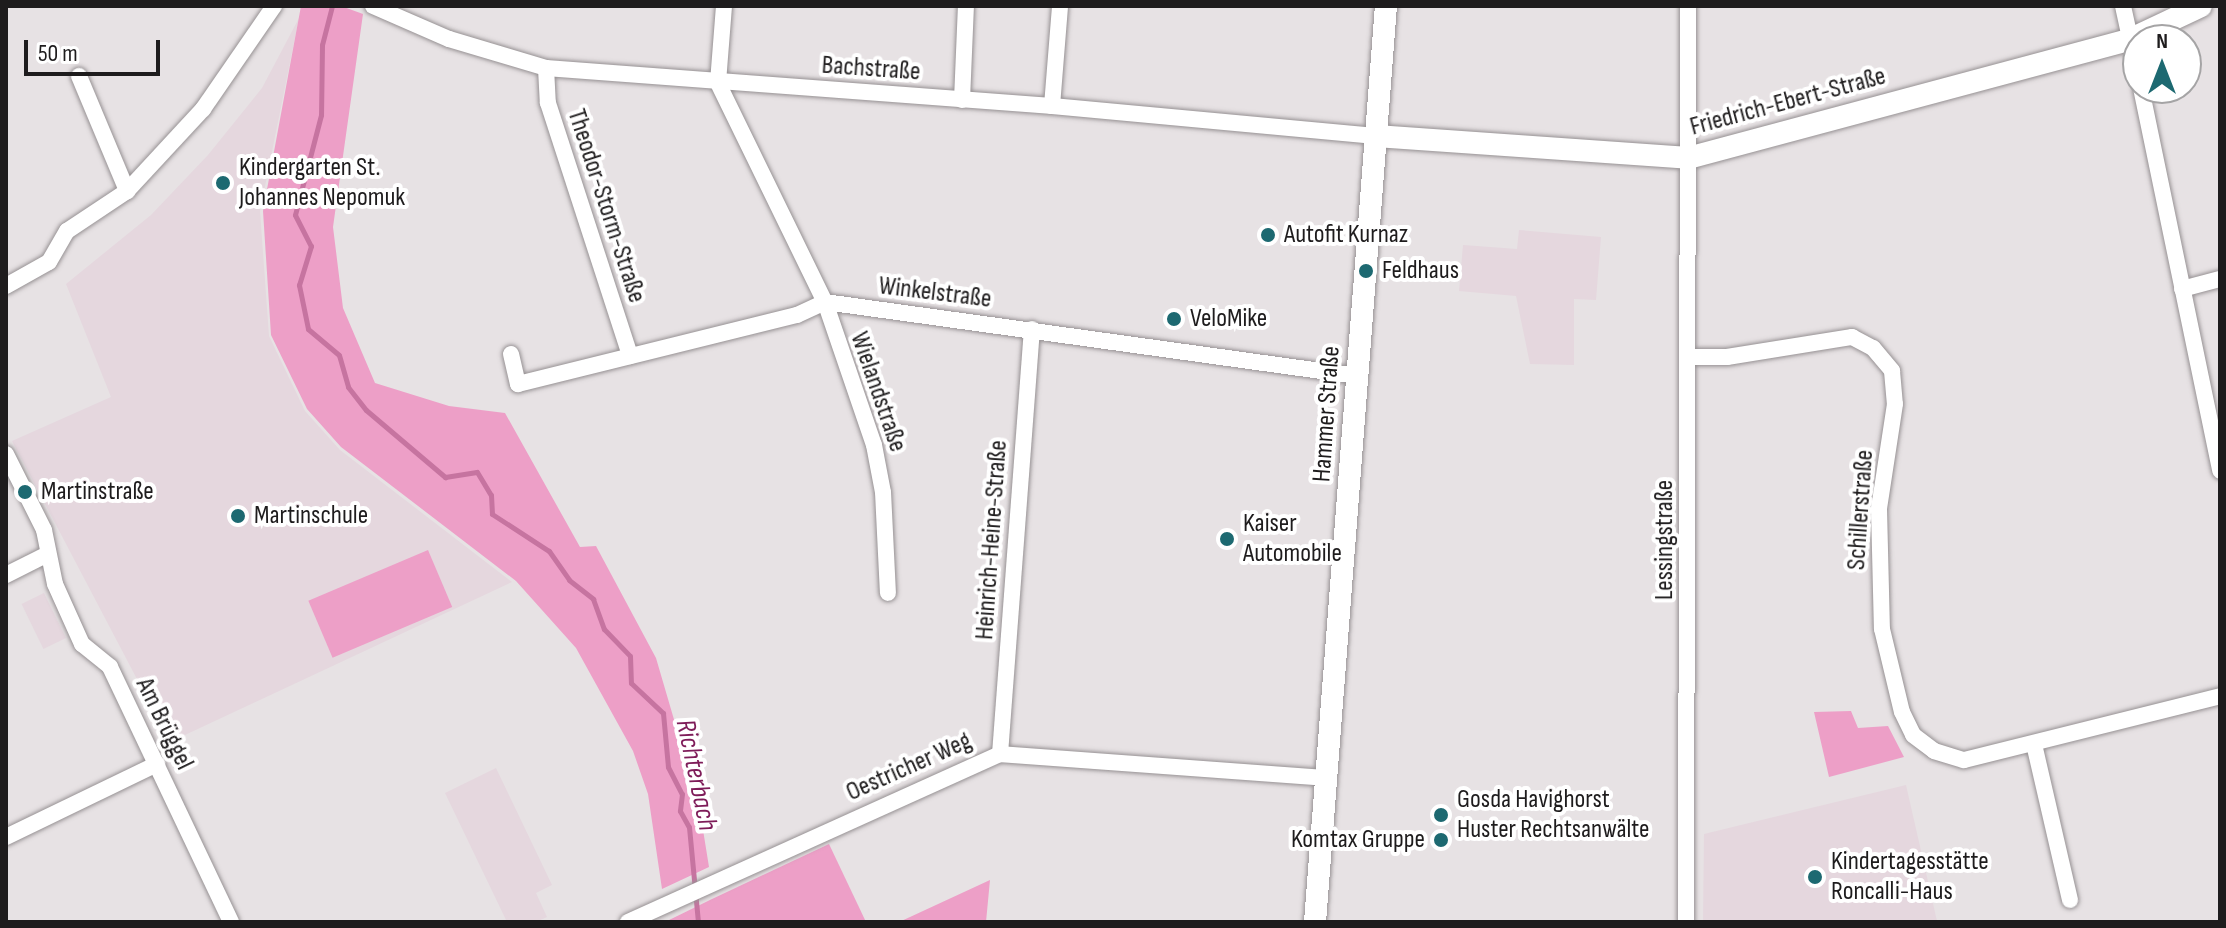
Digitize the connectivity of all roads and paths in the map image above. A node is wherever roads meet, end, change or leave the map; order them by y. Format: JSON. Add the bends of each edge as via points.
{"nodes":[{"id":1,"x":274,"y":6,"type":"edge"},
{"id":2,"x":373,"y":6,"type":"edge"},
{"id":3,"x":724,"y":6,"type":"edge"},
{"id":4,"x":966,"y":6,"type":"edge"},
{"id":5,"x":1060,"y":6,"type":"edge"},
{"id":6,"x":1386,"y":6,"type":"edge"},
{"id":7,"x":1688,"y":6,"type":"edge"},
{"id":8,"x":2201,"y":6,"type":"edge"},
{"id":9,"x":2163,"y":24,"type":"edge"},
{"id":10,"x":2122,"y":41,"type":"edge"},
{"id":11,"x":546,"y":68,"type":"junction"},
{"id":12,"x":79,"y":76,"type":"dead end"},
{"id":13,"x":718,"y":83,"type":"junction"},
{"id":14,"x":962,"y":100,"type":"junction"},
{"id":15,"x":2144,"y":104,"type":"edge"},
{"id":16,"x":1052,"y":106,"type":"junction"},
{"id":17,"x":1376,"y":136,"type":"junction"},
{"id":18,"x":1688,"y":158,"type":"junction"},
{"id":19,"x":127,"y":191,"type":"junction"},
{"id":20,"x":2220,"y":279,"type":"edge"},
{"id":21,"x":6,"y":286,"type":"edge"},
{"id":22,"x":2182,"y":289,"type":"junction"},
{"id":23,"x":825,"y":302,"type":"junction"},
{"id":24,"x":1032,"y":329,"type":"junction"},
{"id":25,"x":511,"y":354,"type":"dead end"},
{"id":26,"x":630,"y":356,"type":"junction"},
{"id":27,"x":1691,"y":357,"type":"junction"},
{"id":28,"x":1357,"y":376,"type":"junction"},
{"id":29,"x":6,"y":454,"type":"edge"},
{"id":30,"x":2220,"y":471,"type":"edge"},
{"id":31,"x":48,"y":554,"type":"junction"},
{"id":32,"x":6,"y":575,"type":"edge"},
{"id":33,"x":888,"y":593,"type":"dead end"},
{"id":34,"x":2220,"y":696,"type":"edge"},
{"id":35,"x":2034,"y":744,"type":"junction"},
{"id":36,"x":1000,"y":754,"type":"junction"},
{"id":37,"x":157,"y":764,"type":"junction"},
{"id":38,"x":1327,"y":778,"type":"junction"},
{"id":39,"x":6,"y":837,"type":"edge"},
{"id":40,"x":2070,"y":900,"type":"dead end"},
{"id":41,"x":231,"y":922,"type":"edge"},
{"id":42,"x":628,"y":922,"type":"edge"},
{"id":43,"x":1315,"y":922,"type":"edge"},
{"id":44,"x":1686,"y":922,"type":"edge"}],
"edges":[{"from":1,"to":19,"type":"street","via":[[203,109]]},
{"from":2,"to":11,"type":"street","name":"Bachstraße","via":[[449,39]]},
{"from":3,"to":13,"type":"street"},
{"from":4,"to":14,"type":"street"},
{"from":5,"to":16,"type":"street"},
{"from":6,"to":17,"type":"main road","name":"Hammer Straße"},
{"from":7,"to":18,"type":"street","name":"Lessingstraße"},
{"from":8,"to":9,"type":"main road","name":"Friedrich-Ebert-Straße"},
{"from":10,"to":18,"type":"main road","name":"Friedrich-Ebert-Straße"},
{"from":11,"to":13,"type":"street","name":"Bachstraße"},
{"from":11,"to":26,"type":"street","name":"Theodor-Storm-Straße","via":[[548,103]]},
{"from":12,"to":19,"type":"street"},
{"from":13,"to":14,"type":"street","name":"Bachstraße"},
{"from":13,"to":23,"type":"street"},
{"from":14,"to":16,"type":"street","name":"Bachstraße"},
{"from":15,"to":22,"type":"street"},
{"from":16,"to":17,"type":"street","name":"Bachstraße"},
{"from":17,"to":18,"type":"main road","name":"Friedrich-Ebert-Straße"},
{"from":17,"to":28,"type":"main road","name":"Hammer Straße"},
{"from":18,"to":27,"type":"street","name":"Lessingstraße"},
{"from":19,"to":21,"type":"street","via":[[67,231],[49,262]]},
{"from":20,"to":22,"type":"street"},
{"from":22,"to":30,"type":"street"},
{"from":23,"to":24,"type":"street","name":"Winkelstraße"},
{"from":23,"to":26,"type":"street","via":[[797,315]]},
{"from":23,"to":33,"type":"street","name":"Wielandstraße","via":[[833,338],[874,445],[883,492]]},
{"from":24,"to":28,"type":"street","name":"Winkelstraße"},
{"from":24,"to":36,"type":"street","name":"Heinrich-Heine-Straße"},
{"from":25,"to":26,"type":"street","via":[[518,384]]},
{"from":27,"to":35,"type":"street","name":"Schillerstraße","via":[[1727,357],[1826,338],[1852,337],[1873,348],[1896,385],[1879,509],[1880,587],[1882,629],[1902,712],[1913,735],[1934,751],[1964,760]]},
{"from":27,"to":44,"type":"street","name":"Lessingstraße"},
{"from":28,"to":38,"type":"main road","name":"Hammer Straße"},
{"from":29,"to":31,"type":"street","name":"Am Brüggel","via":[[44,530]]},
{"from":31,"to":32,"type":"street"},
{"from":31,"to":37,"type":"street","name":"Am Brüggel","via":[[55,584],[82,644],[110,667]]},
{"from":34,"to":35,"type":"street","name":"Schillerstraße"},
{"from":35,"to":40,"type":"street"},
{"from":36,"to":38,"type":"street","name":"Oestricher Weg"},
{"from":36,"to":42,"type":"street","name":"Oestricher Weg"},
{"from":37,"to":39,"type":"street"},
{"from":37,"to":41,"type":"street","name":"Am Brüggel"},
{"from":38,"to":43,"type":"main road","name":"Hammer Straße"}]}
